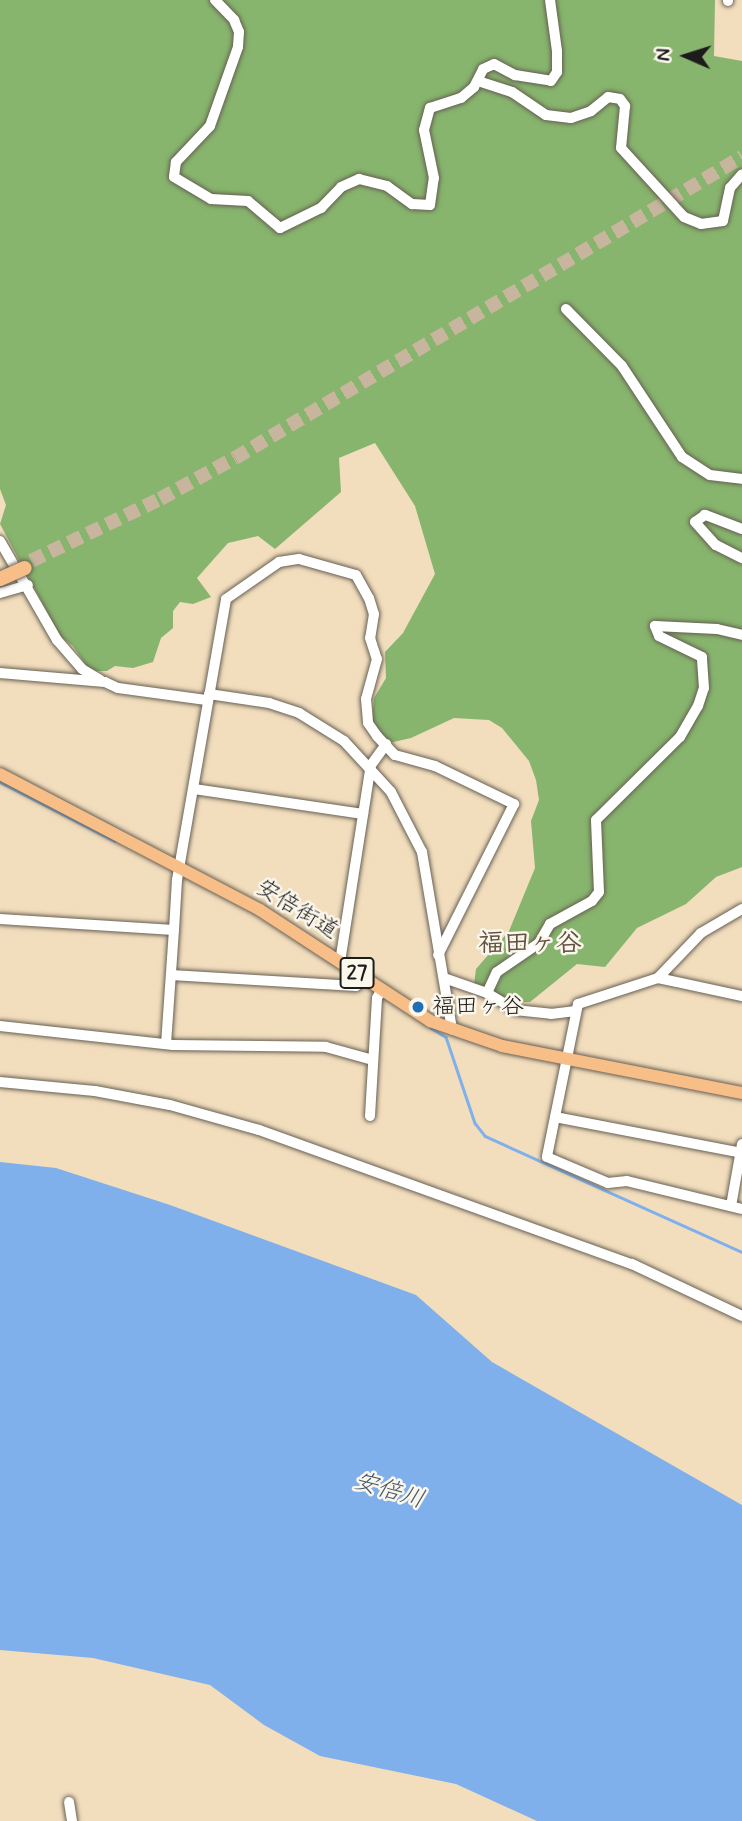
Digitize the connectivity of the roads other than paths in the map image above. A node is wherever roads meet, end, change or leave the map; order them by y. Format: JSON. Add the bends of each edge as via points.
{"nodes":[{"id":1,"x":215,"y":0,"type":"edge"},
{"id":2,"x":550,"y":0,"type":"edge"},
{"id":3,"x":478,"y":81,"type":"junction"},
{"id":4,"x":742,"y":174,"type":"edge"},
{"id":5,"x":566,"y":309,"type":"dead end"},
{"id":6,"x":742,"y":479,"type":"edge"},
{"id":7,"x":742,"y":529,"type":"edge"},
{"id":8,"x":0,"y":541,"type":"edge"},
{"id":9,"x":742,"y":558,"type":"edge"},
{"id":10,"x":24,"y":566,"type":"tunnel mouth"},
{"id":11,"x":0,"y":576,"type":"edge"},
{"id":12,"x":28,"y":585,"type":"junction"},
{"id":13,"x":0,"y":593,"type":"edge"},
{"id":14,"x":742,"y":635,"type":"edge"},
{"id":15,"x":0,"y":673,"type":"edge"},
{"id":16,"x":106,"y":682,"type":"junction"},
{"id":17,"x":207,"y":697,"type":"junction"},
{"id":18,"x":386,"y":744,"type":"junction"},
{"id":19,"x":371,"y":765,"type":"junction"},
{"id":20,"x":0,"y":774,"type":"edge"},
{"id":21,"x":194,"y":789,"type":"junction"},
{"id":22,"x":363,"y":814,"type":"junction"},
{"id":23,"x":182,"y":868,"type":"junction"},
{"id":24,"x":742,"y":909,"type":"edge"},
{"id":25,"x":0,"y":919,"type":"edge"},
{"id":26,"x":174,"y":930,"type":"junction"},
{"id":27,"x":438,"y":955,"type":"junction"},
{"id":28,"x":340,"y":962,"type":"junction"},
{"id":29,"x":171,"y":975,"type":"junction"},
{"id":30,"x":444,"y":978,"type":"junction"},
{"id":31,"x":658,"y":978,"type":"junction"},
{"id":32,"x":366,"y":979,"type":"junction"},
{"id":33,"x":382,"y":989,"type":"junction"},
{"id":34,"x":486,"y":993,"type":"junction"},
{"id":35,"x":742,"y":996,"type":"edge"},
{"id":36,"x":576,"y":1011,"type":"junction"},
{"id":37,"x":0,"y":1026,"type":"edge"},
{"id":38,"x":452,"y":1029,"type":"junction"},
{"id":39,"x":166,"y":1044,"type":"junction"},
{"id":40,"x":567,"y":1058,"type":"junction"},
{"id":41,"x":373,"y":1060,"type":"junction"},
{"id":42,"x":0,"y":1082,"type":"edge"},
{"id":43,"x":742,"y":1093,"type":"edge"},
{"id":44,"x":370,"y":1116,"type":"dead end"},
{"id":45,"x":555,"y":1118,"type":"junction"},
{"id":46,"x":741,"y":1150,"type":"edge"},
{"id":47,"x":731,"y":1206,"type":"junction"},
{"id":48,"x":742,"y":1209,"type":"edge"},
{"id":49,"x":742,"y":1316,"type":"edge"},
{"id":50,"x":69,"y":1802,"type":"dead end"},
{"id":51,"x":72,"y":1821,"type":"edge"}],
"edges":[{"from":1,"to":3,"type":"street","via":[[234,20],[239,32],[237,47],[210,126],[176,162],[174,177],[211,199],[248,201],[274,227],[294,224],[321,208],[341,187],[359,179],[387,186],[412,204],[430,205],[435,194],[424,146],[426,116],[439,102],[461,98]]},
{"from":2,"to":3,"type":"street","via":[[557,61],[551,81],[527,79],[494,64],[483,69]]},
{"from":3,"to":4,"type":"street","via":[[512,92],[545,115],[571,118],[591,111],[608,97],[620,99],[625,106],[621,148],[684,217],[701,224],[723,221],[730,188]]},
{"from":5,"to":6,"type":"street","via":[[622,366],[682,457],[710,475]]},
{"from":7,"to":9,"type":"street","via":[[705,515],[695,522],[716,545]]},
{"from":8,"to":12,"type":"street"},
{"from":10,"to":11,"type":"highway","bridge":true},
{"from":12,"to":13,"type":"street"},
{"from":12,"to":16,"type":"street","via":[[57,640],[82,669]]},
{"from":14,"to":34,"type":"street","via":[[655,626],[659,636],[702,657],[704,688],[698,706],[680,737],[596,820],[599,892],[592,901],[550,924],[539,943],[496,972]]},
{"from":15,"to":16,"type":"street"},
{"from":16,"to":17,"type":"street","via":[[118,688]]},
{"from":17,"to":18,"type":"street","via":[[226,599],[279,562],[313,561],[356,575],[369,598],[374,614],[370,638],[377,659],[366,699],[368,723]]},
{"from":17,"to":19,"type":"street","via":[[269,703],[299,713],[344,741]]},
{"from":17,"to":21,"type":"street"},
{"from":18,"to":19,"type":"street"},
{"from":18,"to":27,"type":"street","via":[[395,755],[435,766],[514,804]]},
{"from":19,"to":22,"type":"street"},
{"from":19,"to":27,"type":"street","via":[[402,808],[422,852]]},
{"from":20,"to":23,"type":"main road","name":"安倍街道","number":"27"},
{"from":21,"to":22,"type":"street"},
{"from":21,"to":23,"type":"street"},
{"from":22,"to":28,"type":"street"},
{"from":23,"to":26,"type":"street"},
{"from":23,"to":28,"type":"main road","name":"安倍街道","number":"27","via":[[260,910]]},
{"from":24,"to":31,"type":"street","via":[[701,933]]},
{"from":25,"to":26,"type":"street"},
{"from":26,"to":29,"type":"street"},
{"from":27,"to":30,"type":"street"},
{"from":28,"to":32,"type":"main road","name":"安倍街道","number":"27"},
{"from":29,"to":32,"type":"street","via":[[356,986]]},
{"from":29,"to":39,"type":"street"},
{"from":30,"to":34,"type":"street"},
{"from":30,"to":38,"type":"street"},
{"from":31,"to":35,"type":"street"},
{"from":31,"to":36,"type":"street","via":[[578,1004]]},
{"from":32,"to":33,"type":"main road","name":"安倍街道","number":"27"},
{"from":33,"to":38,"type":"main road","name":"安倍街道","number":"27"},
{"from":33,"to":41,"type":"street","via":[[377,998]]},
{"from":34,"to":36,"type":"street","via":[[515,1010]]},
{"from":36,"to":40,"type":"street"},
{"from":37,"to":39,"type":"street"},
{"from":38,"to":40,"type":"main road","name":"安倍街道","number":"27","via":[[502,1046]]},
{"from":39,"to":41,"type":"street","via":[[326,1047]]},
{"from":40,"to":43,"type":"main road","name":"安倍街道","number":"27"},
{"from":40,"to":45,"type":"street"},
{"from":41,"to":44,"type":"street"},
{"from":42,"to":49,"type":"street","via":[[95,1091],[170,1105],[259,1130],[632,1264]]},
{"from":45,"to":46,"type":"street"},
{"from":45,"to":47,"type":"street","via":[[547,1157],[608,1183],[627,1181]]},
{"from":46,"to":47,"type":"street"},
{"from":47,"to":48,"type":"street"},
{"from":50,"to":51,"type":"street"}]}
